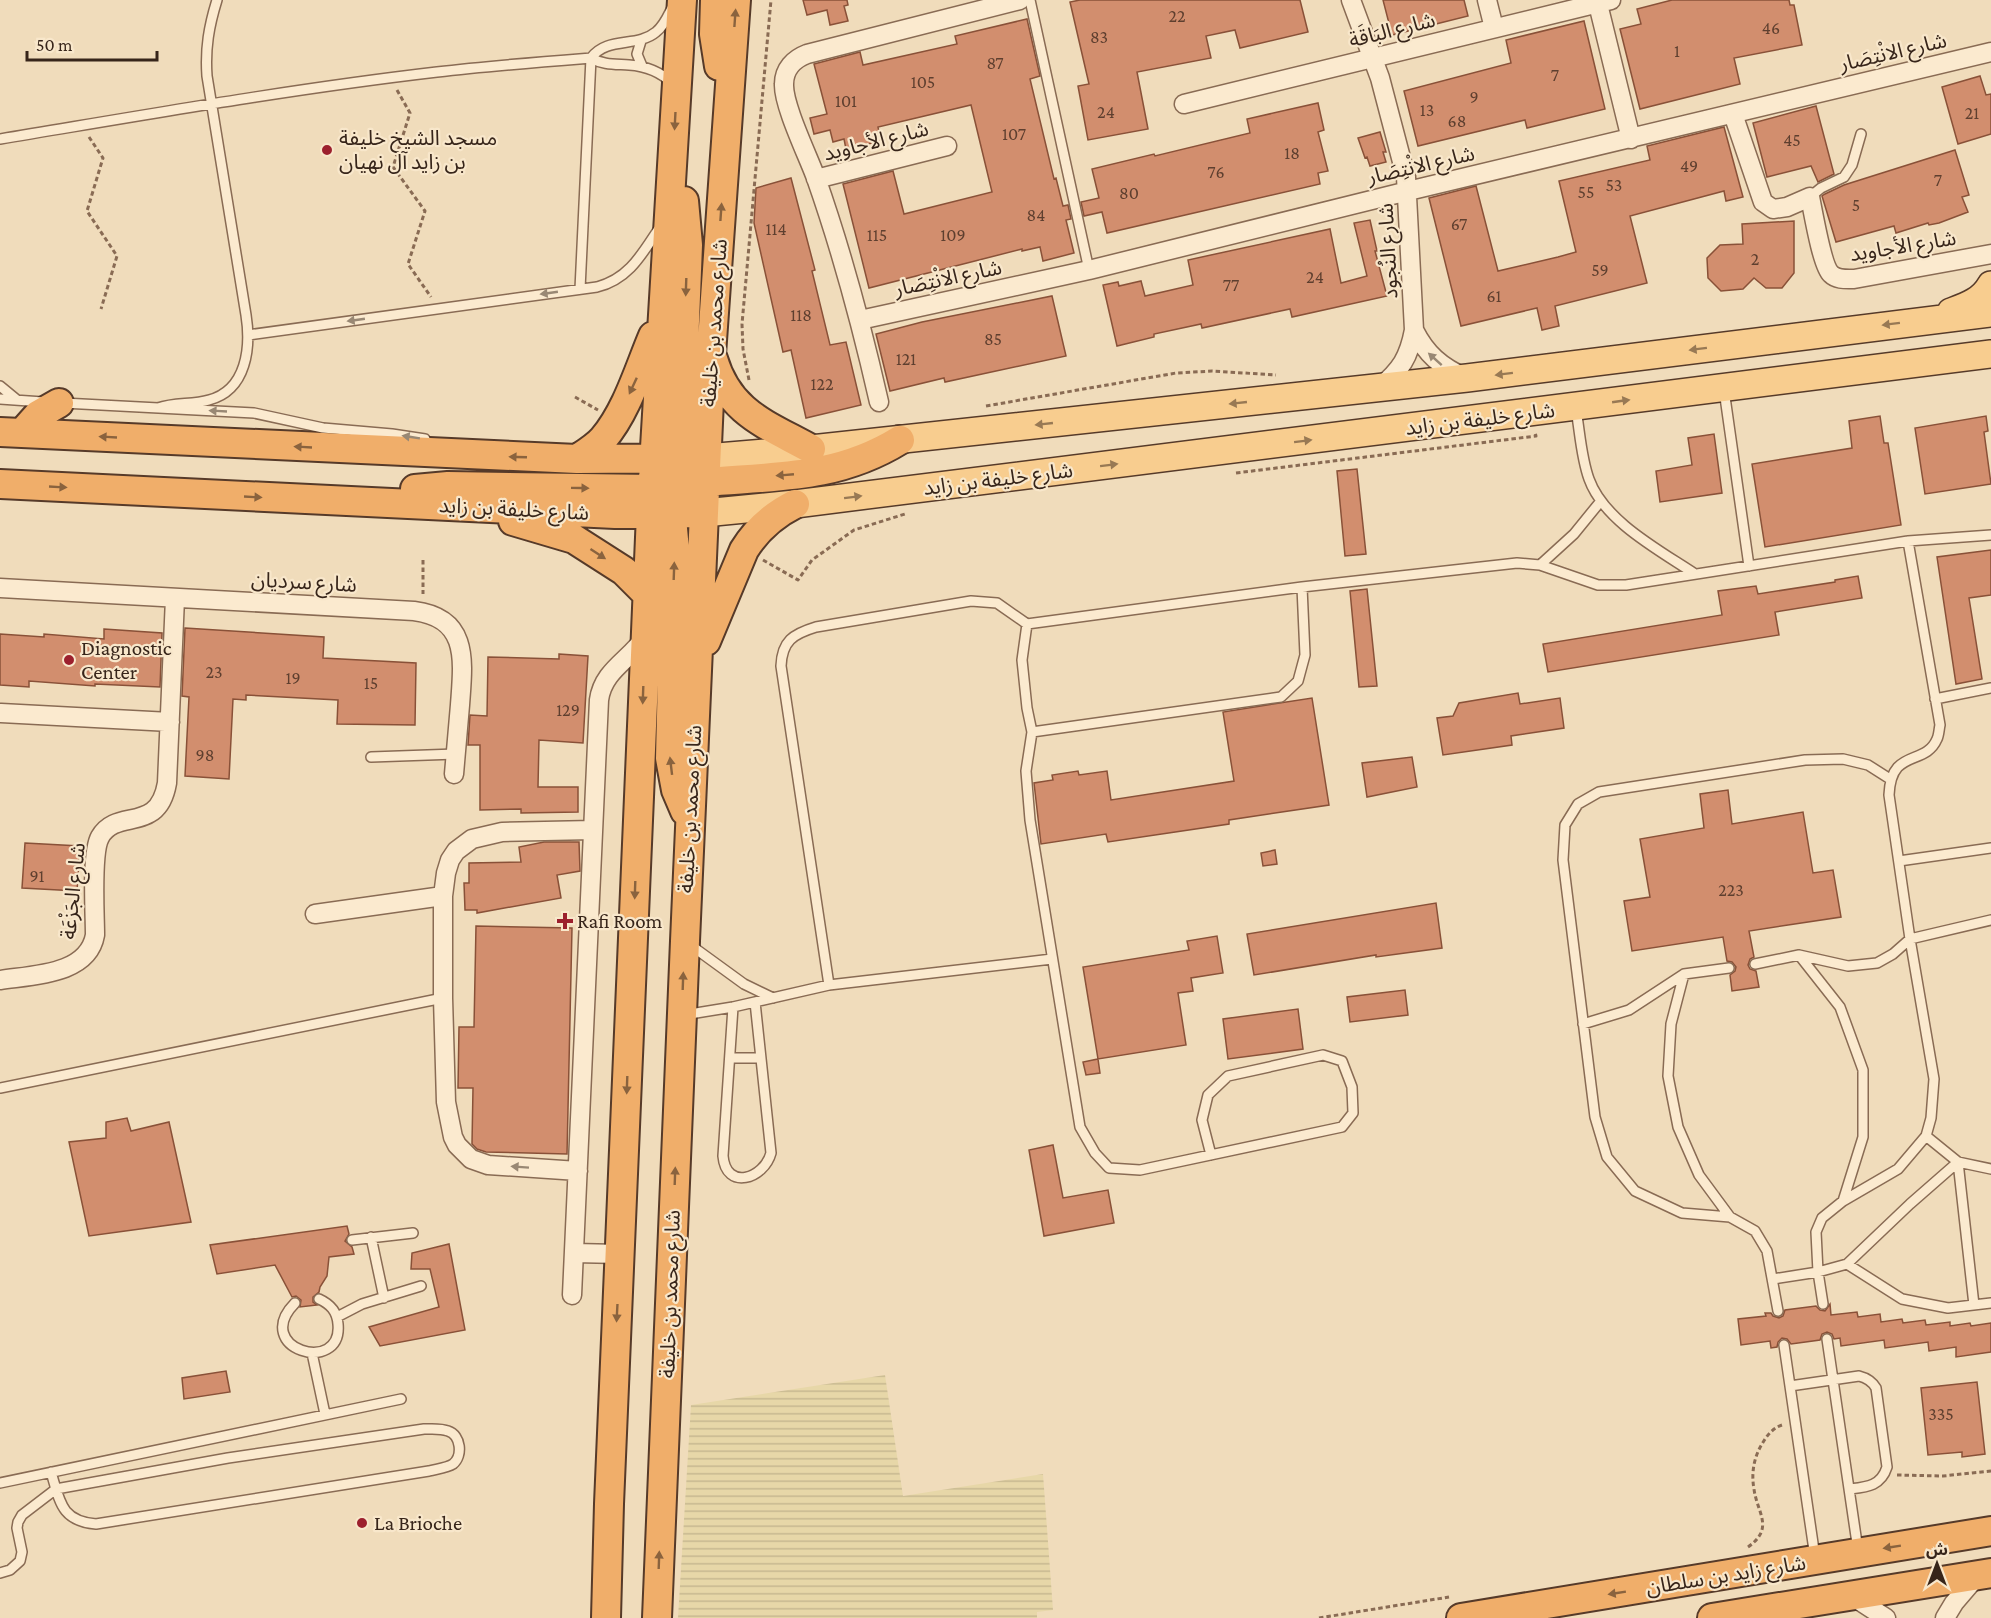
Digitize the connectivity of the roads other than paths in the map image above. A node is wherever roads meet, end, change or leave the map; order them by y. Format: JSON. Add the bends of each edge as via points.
{"nodes":[{"id":1,"x":218,"y":0,"type":"edge"},
{"id":2,"x":677,"y":0,"type":"edge"},
{"id":3,"x":682,"y":0,"type":"edge"},
{"id":4,"x":715,"y":0,"type":"edge"},
{"id":5,"x":736,"y":0,"type":"edge"},
{"id":6,"x":1020,"y":0,"type":"edge"},
{"id":7,"x":1030,"y":0,"type":"edge"},
{"id":8,"x":1351,"y":0,"type":"edge"},
{"id":9,"x":1487,"y":0,"type":"edge"},
{"id":10,"x":1602,"y":1,"type":"edge"},
{"id":11,"x":1494,"y":28,"type":"junction"},
{"id":12,"x":641,"y":41,"type":"junction"},
{"id":13,"x":1991,"y":52,"type":"edge"},
{"id":14,"x":591,"y":58,"type":"junction"},
{"id":15,"x":1374,"y":58,"type":"junction"},
{"id":16,"x":642,"y":66,"type":"junction"},
{"id":17,"x":677,"y":88,"type":"junction"},
{"id":18,"x":730,"y":93,"type":"junction"},
{"id":19,"x":212,"y":104,"type":"junction"},
{"id":20,"x":1184,"y":104,"type":"dead end"},
{"id":21,"x":1733,"y":114,"type":"junction"},
{"id":22,"x":1861,"y":134,"type":"dead end"},
{"id":23,"x":0,"y":139,"type":"edge"},
{"id":24,"x":1631,"y":139,"type":"junction"},
{"id":25,"x":946,"y":146,"type":"dead end"},
{"id":26,"x":672,"y":168,"type":"junction"},
{"id":27,"x":816,"y":178,"type":"junction"},
{"id":28,"x":1408,"y":191,"type":"junction"},
{"id":29,"x":1810,"y":197,"type":"junction"},
{"id":30,"x":669,"y":213,"type":"junction"},
{"id":31,"x":1991,"y":254,"type":"edge"},
{"id":32,"x":1089,"y":270,"type":"junction"},
{"id":33,"x":1991,"y":285,"type":"edge"},
{"id":34,"x":580,"y":289,"type":"junction"},
{"id":35,"x":663,"y":312,"type":"junction"},
{"id":36,"x":1991,"y":313,"type":"edge"},
{"id":37,"x":1934,"y":319,"type":"junction"},
{"id":38,"x":860,"y":320,"type":"junction"},
{"id":39,"x":1414,"y":330,"type":"junction"},
{"id":40,"x":249,"y":334,"type":"junction"},
{"id":41,"x":1991,"y":354,"type":"edge"},
{"id":42,"x":711,"y":355,"type":"junction"},
{"id":43,"x":1467,"y":378,"type":"junction"},
{"id":44,"x":0,"y":386,"type":"edge"},
{"id":45,"x":1724,"y":387,"type":"junction"},
{"id":46,"x":1379,"y":388,"type":"junction"},
{"id":47,"x":0,"y":399,"type":"edge"},
{"id":48,"x":17,"y":400,"type":"junction"},
{"id":49,"x":879,"y":402,"type":"dead end"},
{"id":50,"x":59,"y":403,"type":"junction"},
{"id":51,"x":1575,"y":407,"type":"junction"},
{"id":52,"x":158,"y":408,"type":"junction"},
{"id":53,"x":11,"y":433,"type":"edge"},
{"id":54,"x":900,"y":440,"type":"junction"},
{"id":55,"x":811,"y":449,"type":"junction"},
{"id":56,"x":466,"y":454,"type":"junction"},
{"id":57,"x":577,"y":459,"type":"junction"},
{"id":58,"x":0,"y":484,"type":"edge"},
{"id":59,"x":676,"y":484,"type":"junction"},
{"id":60,"x":1600,"y":502,"type":"junction"},
{"id":61,"x":377,"y":503,"type":"junction"},
{"id":62,"x":795,"y":504,"type":"junction"},
{"id":63,"x":464,"y":507,"type":"junction"},
{"id":64,"x":704,"y":513,"type":"junction"},
{"id":65,"x":1991,"y":535,"type":"edge"},
{"id":66,"x":1908,"y":541,"type":"junction"},
{"id":67,"x":1540,"y":565,"type":"junction"},
{"id":68,"x":1749,"y":566,"type":"junction"},
{"id":69,"x":1695,"y":574,"type":"junction"},
{"id":70,"x":1302,"y":587,"type":"junction"},
{"id":71,"x":0,"y":588,"type":"edge"},
{"id":72,"x":648,"y":595,"type":"junction"},
{"id":73,"x":175,"y":598,"type":"junction"},
{"id":74,"x":1027,"y":624,"type":"junction"},
{"id":75,"x":646,"y":636,"type":"junction"},
{"id":76,"x":697,"y":663,"type":"junction"},
{"id":77,"x":1991,"y":688,"type":"edge"},
{"id":78,"x":1935,"y":699,"type":"junction"},
{"id":79,"x":1,"y":713,"type":"edge"},
{"id":80,"x":170,"y":722,"type":"junction"},
{"id":81,"x":1032,"y":732,"type":"junction"},
{"id":82,"x":456,"y":754,"type":"junction"},
{"id":83,"x":371,"y":757,"type":"dead end"},
{"id":84,"x":454,"y":774,"type":"dead end"},
{"id":85,"x":1890,"y":779,"type":"junction"},
{"id":86,"x":690,"y":821,"type":"junction"},
{"id":87,"x":593,"y":830,"type":"junction"},
{"id":88,"x":1991,"y":848,"type":"edge"},
{"id":89,"x":1899,"y":861,"type":"junction"},
{"id":90,"x":443,"y":896,"type":"junction"},
{"id":91,"x":315,"y":914,"type":"dead end"},
{"id":92,"x":1991,"y":920,"type":"edge"},
{"id":93,"x":1910,"y":939,"type":"junction"},
{"id":94,"x":685,"y":941,"type":"junction"},
{"id":95,"x":1799,"y":954,"type":"junction"},
{"id":96,"x":1052,"y":959,"type":"junction"},
{"id":97,"x":1755,"y":964,"type":"dead end"},
{"id":98,"x":1729,"y":968,"type":"dead end"},
{"id":99,"x":1684,"y":974,"type":"junction"},
{"id":100,"x":0,"y":980,"type":"edge"},
{"id":101,"x":829,"y":985,"type":"junction"},
{"id":102,"x":443,"y":998,"type":"junction"},
{"id":103,"x":773,"y":998,"type":"junction"},
{"id":104,"x":755,"y":1002,"type":"junction"},
{"id":105,"x":733,"y":1007,"type":"junction"},
{"id":106,"x":682,"y":1015,"type":"junction"},
{"id":107,"x":1583,"y":1024,"type":"junction"},
{"id":108,"x":730,"y":1058,"type":"junction"},
{"id":109,"x":761,"y":1058,"type":"junction"},
{"id":110,"x":0,"y":1088,"type":"edge"},
{"id":111,"x":1926,"y":1136,"type":"junction"},
{"id":112,"x":1210,"y":1155,"type":"junction"},
{"id":113,"x":1958,"y":1162,"type":"junction"},
{"id":114,"x":1991,"y":1169,"type":"edge"},
{"id":115,"x":578,"y":1171,"type":"junction"},
{"id":116,"x":1843,"y":1201,"type":"junction"},
{"id":117,"x":1730,"y":1217,"type":"junction"},
{"id":118,"x":413,"y":1233,"type":"dead end"},
{"id":119,"x":371,"y":1237,"type":"junction"},
{"id":120,"x":352,"y":1240,"type":"dead end"},
{"id":121,"x":574,"y":1253,"type":"junction"},
{"id":122,"x":620,"y":1254,"type":"junction"},
{"id":123,"x":1847,"y":1264,"type":"junction"},
{"id":124,"x":1818,"y":1272,"type":"junction"},
{"id":125,"x":1773,"y":1279,"type":"junction"},
{"id":126,"x":421,"y":1286,"type":"dead end"},
{"id":127,"x":572,"y":1295,"type":"dead end"},
{"id":128,"x":384,"y":1298,"type":"junction"},
{"id":129,"x":319,"y":1299,"type":"dead end"},
{"id":130,"x":295,"y":1303,"type":"dead end"},
{"id":131,"x":1991,"y":1303,"type":"edge"},
{"id":132,"x":1823,"y":1305,"type":"dead end"},
{"id":133,"x":1974,"y":1305,"type":"junction"},
{"id":134,"x":1778,"y":1311,"type":"dead end"},
{"id":135,"x":337,"y":1317,"type":"junction"},
{"id":136,"x":1827,"y":1339,"type":"dead end"},
{"id":137,"x":1784,"y":1345,"type":"dead end"},
{"id":138,"x":312,"y":1353,"type":"junction"},
{"id":139,"x":1833,"y":1379,"type":"junction"},
{"id":140,"x":1790,"y":1386,"type":"junction"},
{"id":141,"x":401,"y":1399,"type":"dead end"},
{"id":142,"x":325,"y":1414,"type":"junction"},
{"id":143,"x":51,"y":1472,"type":"junction"},
{"id":144,"x":0,"y":1483,"type":"edge"},
{"id":145,"x":56,"y":1489,"type":"junction"},
{"id":146,"x":1850,"y":1489,"type":"junction"},
{"id":147,"x":1991,"y":1531,"type":"edge"},
{"id":148,"x":1859,"y":1552,"type":"junction"},
{"id":149,"x":1816,"y":1560,"type":"junction"},
{"id":150,"x":0,"y":1573,"type":"edge"},
{"id":151,"x":1984,"y":1574,"type":"edge"},
{"id":152,"x":1852,"y":1596,"type":"junction"},
{"id":153,"x":1461,"y":1607,"type":"edge"},
{"id":154,"x":1783,"y":1612,"type":"edge"},
{"id":155,"x":609,"y":1614,"type":"edge"},
{"id":156,"x":657,"y":1618,"type":"edge"},
{"id":157,"x":1712,"y":1618,"type":"edge"},
{"id":158,"x":1886,"y":1618,"type":"edge"},
{"id":159,"x":1945,"y":1618,"type":"edge"}],
"edges":[{"from":1,"to":19,"type":"lane","via":[[206,47]]},
{"from":2,"to":12,"type":"lane","via":[[658,31]]},
{"from":3,"to":17,"type":"highway","name":"شارع محمد بن خليفة"},
{"from":4,"to":18,"type":"highway","via":[[715,50]]},
{"from":18,"to":5,"type":"highway","name":"شارع محمد بن خليفة","one_way":true},
{"from":6,"to":27,"type":"street","name":"شارع الأجاويد","via":[[807,54],[791,64],[784,74],[784,92]]},
{"from":7,"to":32,"type":"lane"},
{"from":8,"to":15,"type":"street","name":"شارع النُجود"},
{"from":9,"to":11,"type":"street"},
{"from":10,"to":11,"type":"street","name":"شارع البَاقَة"},
{"from":10,"to":24,"type":"street"},
{"from":11,"to":15,"type":"street","name":"شارع البَاقَة"},
{"from":12,"to":14,"type":"lane","via":[[611,44]]},
{"from":12,"to":16,"type":"lane","via":[[637,54]]},
{"from":13,"to":21,"type":"street","name":"شارع الانْتِصَار"},
{"from":14,"to":16,"type":"lane","via":[[602,63]]},
{"from":14,"to":19,"type":"lane","via":[[437,72]]},
{"from":14,"to":34,"type":"lane"},
{"from":15,"to":20,"type":"street","name":"شارع البَاقَة"},
{"from":15,"to":28,"type":"street","name":"شارع النُجود"},
{"from":16,"to":17,"type":"lane"},
{"from":17,"to":26,"type":"highway","name":"شارع محمد بن خليفة","one_way":true},
{"from":42,"to":18,"type":"highway","name":"شارع محمد بن خليفة","one_way":true},
{"from":19,"to":23,"type":"lane"},
{"from":19,"to":40,"type":"lane"},
{"from":21,"to":24,"type":"street","name":"شارع الانْتِصَار"},
{"from":21,"to":29,"type":"street","via":[[1763,202],[1773,209]]},
{"from":22,"to":29,"type":"lane","via":[[1852,165],[1844,177]]},
{"from":24,"to":28,"type":"street","name":"شارع الانْتِصَار"},
{"from":25,"to":27,"type":"street","name":"شارع الأجاويد"},
{"from":26,"to":30,"type":"highway","name":"شارع محمد بن خليفة"},
{"from":26,"to":59,"type":"highway","one_way":true,"via":[[682,190],[688,245]]},
{"from":27,"to":38,"type":"street","name":"شارع الأجاويد"},
{"from":28,"to":32,"type":"street","name":"شارع الانْتِصَار"},
{"from":28,"to":39,"type":"street","name":"شارع النُجود"},
{"from":29,"to":31,"type":"street","name":"شارع الأجاويد","via":[[1825,263],[1831,274],[1840,279]]},
{"from":30,"to":34,"type":"lane","via":[[625,274],[607,285]]},
{"from":30,"to":35,"type":"highway","name":"شارع محمد بن خليفة"},
{"from":32,"to":38,"type":"street","name":"شارع الانْتِصَار"},
{"from":33,"to":37,"type":"main road","via":[[1976,302]]},
{"from":34,"to":40,"type":"lane","one_way":true},
{"from":35,"to":57,"type":"highway","one_way":true,"via":[[631,390],[609,431]]},
{"from":35,"to":59,"type":"highway","name":"شارع محمد بن خليفة"},
{"from":36,"to":37,"type":"main road","name":"شارع خليفة بن زايد"},
{"from":37,"to":43,"type":"main road","name":"شارع خليفة بن زايد","one_way":true},
{"from":38,"to":49,"type":"street","name":"شارع الأجاويد"},
{"from":43,"to":39,"type":"street","name":"شارع النُجود","one_way":true,"via":[[1434,360]]},
{"from":39,"to":46,"type":"street","name":"شارع النُجود","via":[[1404,363]]},
{"from":40,"to":52,"type":"lane","via":[[247,356],[234,384],[209,400]]},
{"from":41,"to":45,"type":"main road","name":"شارع خليفة بن زايد"},
{"from":42,"to":55,"type":"highway","via":[[724,386],[746,413]]},
{"from":42,"to":59,"type":"highway","name":"شارع محمد بن خليفة"},
{"from":43,"to":46,"type":"main road","name":"شارع خليفة بن زايد"},
{"from":44,"to":48,"type":"lane"},
{"from":51,"to":45,"type":"main road","name":"شارع خليفة بن زايد","one_way":true},
{"from":45,"to":68,"type":"lane"},
{"from":46,"to":54,"type":"main road","name":"شارع خليفة بن زايد","one_way":true},
{"from":47,"to":48,"type":"lane"},
{"from":48,"to":50,"type":"lane"},
{"from":50,"to":52,"type":"lane"},
{"from":50,"to":53,"type":"highway"},
{"from":51,"to":60,"type":"lane","via":[[1589,478]]},
{"from":62,"to":51,"type":"main road","name":"شارع خليفة بن زايد","one_way":true},
{"from":56,"to":52,"type":"lane","one_way":true,"via":[[407,436],[323,428],[254,413]]},
{"from":56,"to":53,"type":"highway","name":"شارع خليفة بن زايد","one_way":true},
{"from":54,"to":55,"type":"main road","name":"شارع خليفة بن زايد"},
{"from":54,"to":59,"type":"highway","one_way":true,"via":[[866,459],[828,470]]},
{"from":55,"to":59,"type":"main road","name":"شارع خليفة بن زايد"},
{"from":57,"to":56,"type":"highway","name":"شارع خليفة بن زايد","one_way":true},
{"from":57,"to":59,"type":"highway","name":"شارع خليفة بن زايد"},
{"from":58,"to":61,"type":"highway","name":"شارع خليفة بن زايد","one_way":true},
{"from":61,"to":59,"type":"highway","one_way":true,"via":[[429,487]]},
{"from":59,"to":63,"type":"highway","name":"شارع خليفة بن زايد"},
{"from":59,"to":64,"type":"highway","name":"شارع محمد بن خليفة"},
{"from":59,"to":72,"type":"highway","name":"شارع محمد بن خليفة"},
{"from":86,"to":59,"type":"highway","one_way":true,"via":[[676,790],[670,758]]},
{"from":60,"to":67,"type":"lane","via":[[1574,534]]},
{"from":60,"to":69,"type":"lane","via":[[1630,530]]},
{"from":61,"to":63,"type":"highway","name":"شارع خليفة بن زايد"},
{"from":62,"to":64,"type":"main road","name":"شارع خليفة بن زايد"},
{"from":62,"to":76,"type":"highway","via":[[766,523],[744,550]]},
{"from":63,"to":72,"type":"highway","one_way":true,"via":[[574,539],[624,571]]},
{"from":64,"to":76,"type":"highway","name":"شارع محمد بن خليفة"},
{"from":65,"to":66,"type":"lane"},
{"from":66,"to":68,"type":"lane"},
{"from":66,"to":78,"type":"lane"},
{"from":67,"to":69,"type":"lane","via":[[1598,585],[1626,585]]},
{"from":67,"to":70,"type":"lane","via":[[1517,563]]},
{"from":68,"to":69,"type":"lane"},
{"from":70,"to":74,"type":"lane"},
{"from":70,"to":81,"type":"lane","via":[[1305,655],[1298,681],[1281,697]]},
{"from":71,"to":73,"type":"street","name":"شارع سرديان"},
{"from":72,"to":75,"type":"highway","name":"شارع محمد بن خليفة"},
{"from":73,"to":80,"type":"street","name":"شارع الجَزْعَة"},
{"from":73,"to":82,"type":"street","name":"شارع سرديان","via":[[432,614],[447,624],[462,649]]},
{"from":74,"to":81,"type":"lane","via":[[1022,660]]},
{"from":74,"to":101,"type":"lane","via":[[997,603],[971,601],[816,627],[803,631],[781,653]]},
{"from":75,"to":87,"type":"street","via":[[610,672],[600,693]]},
{"from":75,"to":122,"type":"highway","name":"شارع محمد بن خليفة","one_way":true},
{"from":76,"to":86,"type":"highway","name":"شارع محمد بن خليفة"},
{"from":77,"to":78,"type":"lane"},
{"from":78,"to":85,"type":"lane","via":[[1940,724],[1937,740],[1897,767]]},
{"from":79,"to":80,"type":"street"},
{"from":80,"to":100,"type":"street","name":"شارع الجَزْعَة","via":[[167,783],[159,805],[147,816],[109,827],[97,844],[94,935],[90,950],[80,962],[60,970]]},
{"from":81,"to":96,"type":"lane","via":[[1026,771],[1030,820]]},
{"from":82,"to":83,"type":"lane"},
{"from":82,"to":84,"type":"street","name":"شارع سرديان"},
{"from":85,"to":89,"type":"lane"},
{"from":85,"to":107,"type":"lane","via":[[1868,765],[1843,759],[1805,760],[1599,792],[1578,804],[1565,825],[1563,860]]},
{"from":86,"to":94,"type":"highway","name":"شارع محمد بن خليفة"},
{"from":87,"to":90,"type":"street","via":[[502,832],[472,839],[450,860]]},
{"from":87,"to":115,"type":"street"},
{"from":88,"to":89,"type":"lane"},
{"from":89,"to":93,"type":"lane"},
{"from":90,"to":91,"type":"street"},
{"from":90,"to":102,"type":"street"},
{"from":92,"to":93,"type":"lane"},
{"from":93,"to":95,"type":"lane","via":[[1877,963],[1848,966]]},
{"from":93,"to":111,"type":"lane","via":[[1934,1079]]},
{"from":94,"to":103,"type":"lane","via":[[744,984]]},
{"from":106,"to":94,"type":"highway","name":"شارع محمد بن خليفة","one_way":true},
{"from":95,"to":97,"type":"lane"},
{"from":95,"to":116,"type":"lane","via":[[1840,1007],[1863,1070],[1863,1137]]},
{"from":96,"to":101,"type":"lane"},
{"from":96,"to":112,"type":"lane","via":[[1080,1127],[1095,1153],[1109,1168],[1140,1170]]},
{"from":98,"to":99,"type":"lane"},
{"from":99,"to":107,"type":"lane","via":[[1629,1011]]},
{"from":99,"to":117,"type":"lane","via":[[1671,1024],[1668,1076],[1678,1127],[1699,1175]]},
{"from":101,"to":103,"type":"lane"},
{"from":102,"to":110,"type":"lane"},
{"from":115,"to":102,"type":"street","one_way":true,"via":[[488,1165],[471,1159],[457,1145],[446,1102]]},
{"from":103,"to":104,"type":"lane"},
{"from":104,"to":105,"type":"lane"},
{"from":104,"to":109,"type":"lane"},
{"from":105,"to":106,"type":"lane"},
{"from":105,"to":108,"type":"lane"},
{"from":156,"to":106,"type":"highway","name":"شارع محمد بن خليفة","one_way":true},
{"from":107,"to":117,"type":"lane","via":[[1594,1117],[1606,1157],[1635,1191],[1682,1213]]},
{"from":108,"to":109,"type":"lane"},
{"from":108,"to":109,"type":"lane","via":[[723,1166],[737,1178],[747,1178],[761,1169],[771,1154]]},
{"from":111,"to":113,"type":"lane"},
{"from":111,"to":116,"type":"lane","via":[[1899,1169]]},
{"from":112,"to":112,"type":"lane","via":[[1342,1127],[1353,1113],[1352,1087],[1342,1061],[1323,1055],[1228,1076],[1208,1095],[1202,1120]]},
{"from":113,"to":114,"type":"lane"},
{"from":113,"to":123,"type":"lane"},
{"from":113,"to":133,"type":"lane"},
{"from":115,"to":121,"type":"street"},
{"from":116,"to":124,"type":"lane","via":[[1822,1218],[1816,1232]]},
{"from":117,"to":125,"type":"lane","via":[[1755,1231],[1767,1251]]},
{"from":118,"to":119,"type":"lane"},
{"from":119,"to":120,"type":"lane"},
{"from":119,"to":128,"type":"lane"},
{"from":121,"to":122,"type":"street"},
{"from":121,"to":127,"type":"street"},
{"from":122,"to":155,"type":"highway","name":"شارع محمد بن خليفة","one_way":true,"via":[[609,1504]]},
{"from":123,"to":124,"type":"lane"},
{"from":123,"to":133,"type":"lane","via":[[1902,1299],[1948,1308]]},
{"from":124,"to":125,"type":"lane"},
{"from":124,"to":132,"type":"lane"},
{"from":125,"to":134,"type":"lane"},
{"from":126,"to":128,"type":"lane"},
{"from":128,"to":135,"type":"lane"},
{"from":129,"to":135,"type":"lane"},
{"from":130,"to":138,"type":"lane","via":[[284,1319],[287,1339],[293,1347]]},
{"from":131,"to":133,"type":"lane"},
{"from":135,"to":138,"type":"lane","via":[[336,1337],[322,1351]]},
{"from":136,"to":139,"type":"lane"},
{"from":137,"to":140,"type":"lane"},
{"from":138,"to":142,"type":"lane"},
{"from":139,"to":140,"type":"lane"},
{"from":139,"to":146,"type":"lane"},
{"from":139,"to":146,"type":"lane","via":[[1859,1376],[1876,1388],[1887,1461],[1885,1474],[1875,1484]]},
{"from":140,"to":149,"type":"lane"},
{"from":141,"to":142,"type":"lane"},
{"from":142,"to":143,"type":"lane"},
{"from":143,"to":144,"type":"lane"},
{"from":143,"to":145,"type":"lane"},
{"from":145,"to":145,"type":"lane","via":[[66,1513],[96,1524],[429,1471],[451,1465],[457,1459],[458,1438],[447,1430],[424,1429]]},
{"from":145,"to":150,"type":"lane","via":[[22,1515],[17,1528],[20,1561]]},
{"from":146,"to":148,"type":"lane"},
{"from":147,"to":148,"type":"highway","name":"شارع زايد بن سلطان","one_way":true},
{"from":148,"to":149,"type":"highway","name":"شارع زايد بن سلطان"},
{"from":148,"to":154,"type":"highway","via":[[1858,1567],[1852,1574],[1813,1583]]},
{"from":149,"to":153,"type":"highway","name":"شارع زايد بن سلطان","one_way":true},
{"from":151,"to":152,"type":"highway","name":"شارع زايد بن سلطان"},
{"from":151,"to":159,"type":"street","via":[[1959,1596]]},
{"from":152,"to":154,"type":"highway","name":"شارع زايد بن سلطان"},
{"from":152,"to":158,"type":"street"},
{"from":154,"to":157,"type":"highway","name":"شارع زايد بن سلطان"}]}
